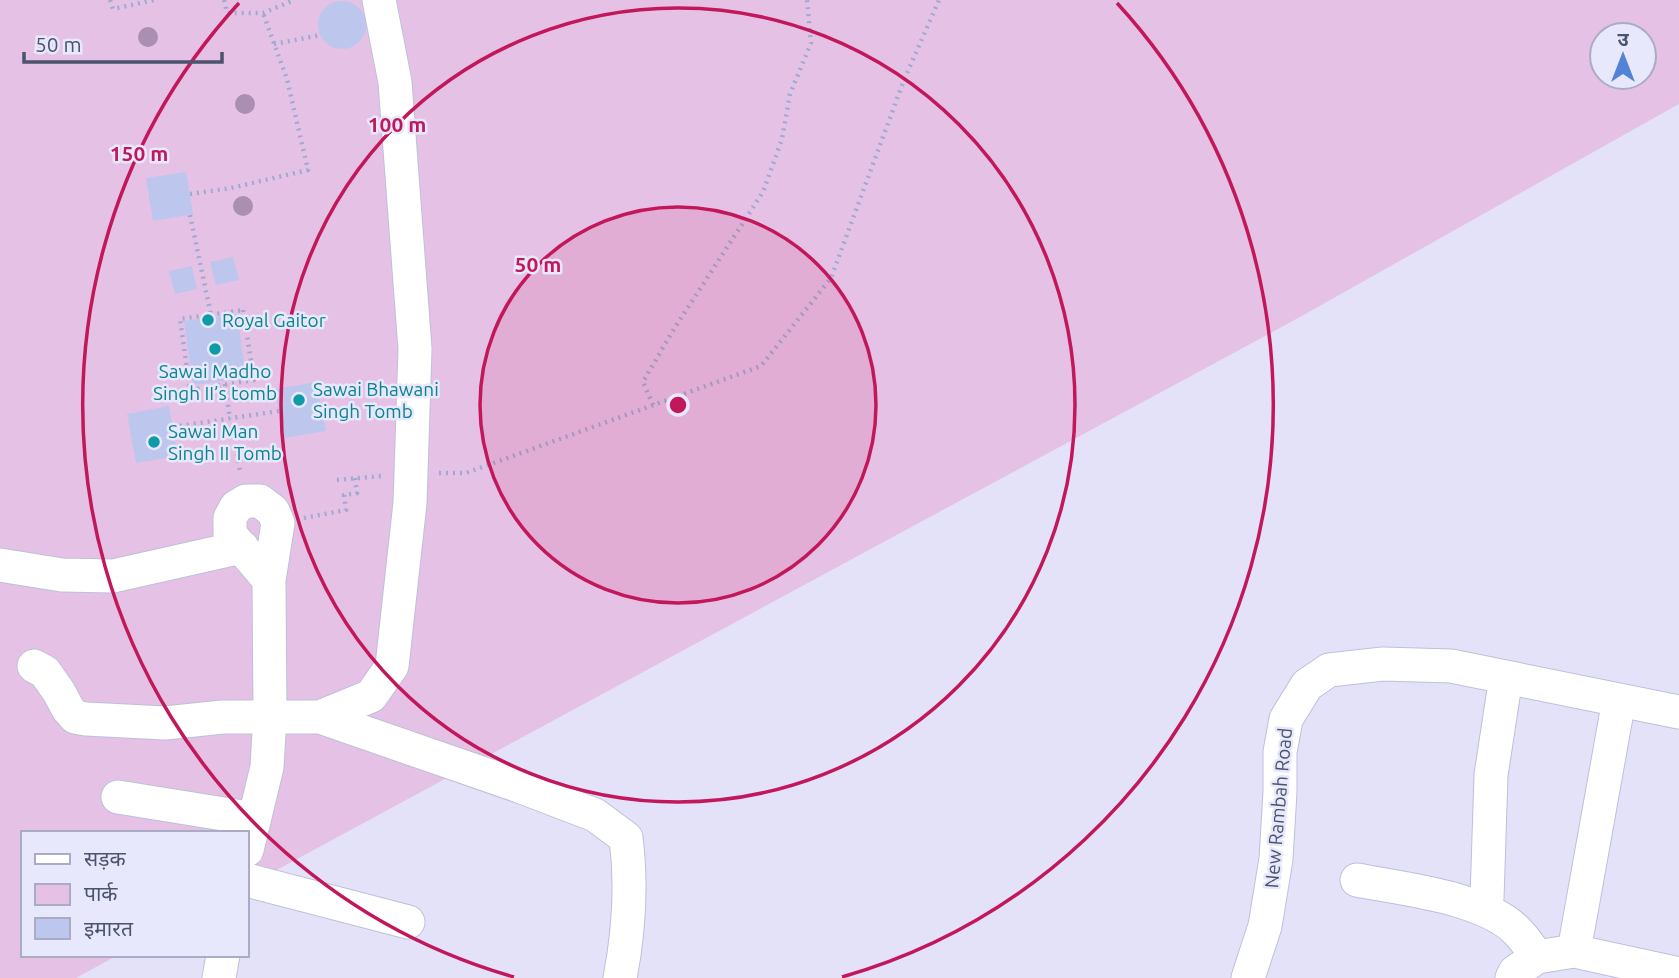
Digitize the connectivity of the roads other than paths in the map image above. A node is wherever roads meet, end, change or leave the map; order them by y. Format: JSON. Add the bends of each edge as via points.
{"nodes":[{"id":1,"x":379,"y":0,"type":"edge"},
{"id":2,"x":242,"y":547,"type":"junction"},
{"id":3,"x":0,"y":565,"type":"edge"},
{"id":4,"x":268,"y":580,"type":"junction"},
{"id":5,"x":34,"y":666,"type":"dead end"},
{"id":6,"x":1506,"y":677,"type":"junction"},
{"id":7,"x":1619,"y":700,"type":"junction"},
{"id":8,"x":1679,"y":712,"type":"edge"},
{"id":9,"x":270,"y":716,"type":"junction"},
{"id":10,"x":320,"y":717,"type":"junction"},
{"id":11,"x":118,"y":797,"type":"dead end"},
{"id":12,"x":237,"y":831,"type":"edge"},
{"id":13,"x":251,"y":835,"type":"edge"},
{"id":14,"x":248,"y":880,"type":"edge"},
{"id":15,"x":1357,"y":880,"type":"dead end"},
{"id":16,"x":1487,"y":899,"type":"dead end"},
{"id":17,"x":408,"y":922,"type":"dead end"},
{"id":18,"x":1574,"y":951,"type":"junction"},
{"id":19,"x":223,"y":957,"type":"edge"},
{"id":20,"x":1537,"y":957,"type":"junction"},
{"id":21,"x":1642,"y":972,"type":"edge"},
{"id":22,"x":1679,"y":974,"type":"edge"},
{"id":23,"x":219,"y":978,"type":"edge"},
{"id":24,"x":620,"y":978,"type":"edge"},
{"id":25,"x":1248,"y":978,"type":"edge"},
{"id":26,"x":1512,"y":978,"type":"edge"}],
"edges":[{"from":1,"to":10,"type":"street","via":[[395,82],[414,335],[410,503],[392,666],[371,696]]},
{"from":2,"to":3,"type":"street","via":[[113,576],[62,575]]},
{"from":2,"to":4,"type":"street"},
{"from":2,"to":4,"type":"street","via":[[230,534],[230,517],[246,501],[260,501],[273,511],[278,523]]},
{"from":4,"to":9,"type":"street"},
{"from":5,"to":9,"type":"street","via":[[45,672],[75,717],[165,723]]},
{"from":6,"to":7,"type":"street","name":"New Rambah Road"},
{"from":6,"to":16,"type":"street","via":[[1491,775]]},
{"from":6,"to":25,"type":"street","name":"New Rambah Road","via":[[1451,666],[1383,664],[1329,670],[1307,685],[1286,719],[1280,752],[1276,859],[1265,926]]},
{"from":7,"to":8,"type":"street","name":"New Rambah Road"},
{"from":7,"to":18,"type":"street"},
{"from":9,"to":10,"type":"street"},
{"from":9,"to":13,"type":"street","via":[[267,767]]},
{"from":10,"to":24,"type":"street","via":[[595,815],[626,838],[629,902]]},
{"from":11,"to":12,"type":"street"},
{"from":14,"to":17,"type":"street"},
{"from":15,"to":20,"type":"street","via":[[1460,900],[1516,930]]},
{"from":18,"to":20,"type":"street"},
{"from":18,"to":21,"type":"street"},
{"from":19,"to":23,"type":"street"},
{"from":20,"to":26,"type":"street"},
{"from":21,"to":22,"type":"street"}]}
